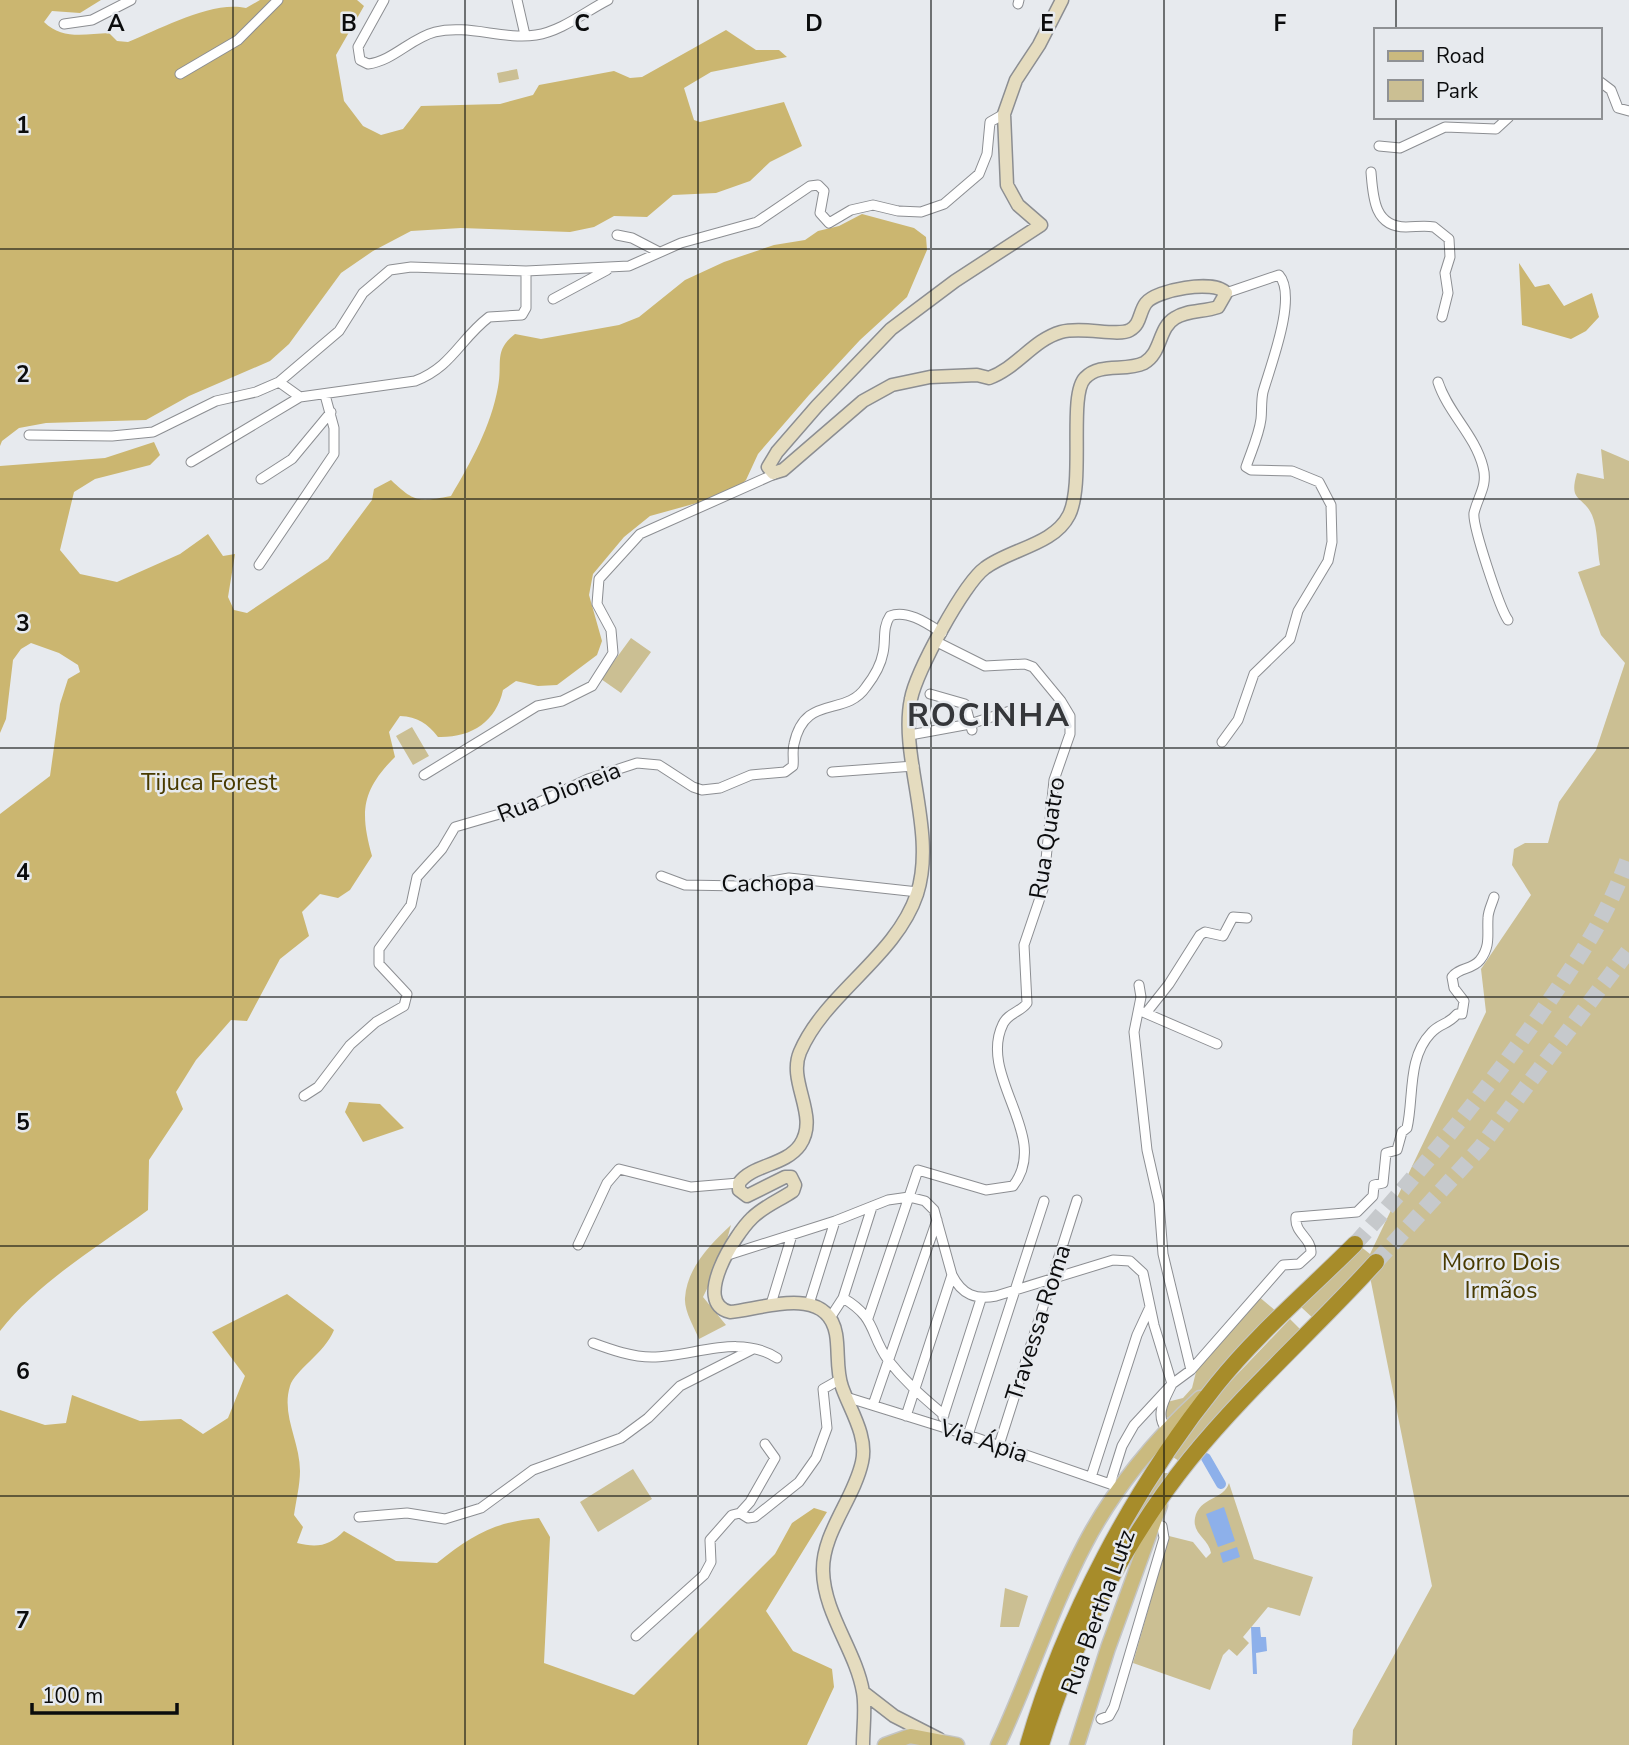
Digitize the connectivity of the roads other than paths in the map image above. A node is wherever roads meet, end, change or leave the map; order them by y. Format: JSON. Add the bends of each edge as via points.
{"nodes":[{"id":1,"x":131,"y":0,"type":"edge"},
{"id":2,"x":278,"y":0,"type":"edge"},
{"id":3,"x":384,"y":0,"type":"edge"},
{"id":4,"x":517,"y":0,"type":"edge"},
{"id":5,"x":608,"y":0,"type":"edge"},
{"id":6,"x":1062,"y":0,"type":"edge"},
{"id":7,"x":64,"y":24,"type":"dead end"},
{"id":8,"x":525,"y":35,"type":"junction"},
{"id":9,"x":180,"y":74,"type":"dead end"},
{"id":10,"x":1601,"y":82,"type":"edge"},
{"id":11,"x":1629,"y":111,"type":"edge"},
{"id":12,"x":1004,"y":114,"type":"junction"},
{"id":13,"x":1507,"y":119,"type":"edge"},
{"id":14,"x":1379,"y":146,"type":"dead end"},
{"id":15,"x":1371,"y":172,"type":"dead end"},
{"id":16,"x":617,"y":235,"type":"dead end"},
{"id":17,"x":659,"y":252,"type":"junction"},
{"id":18,"x":611,"y":267,"type":"junction"},
{"id":19,"x":526,"y":271,"type":"junction"},
{"id":20,"x":1226,"y":293,"type":"junction"},
{"id":21,"x":553,"y":299,"type":"dead end"},
{"id":22,"x":1442,"y":317,"type":"dead end"},
{"id":23,"x":279,"y":382,"type":"junction"},
{"id":24,"x":1438,"y":382,"type":"dead end"},
{"id":25,"x":325,"y":395,"type":"junction"},
{"id":26,"x":300,"y":397,"type":"junction"},
{"id":27,"x":331,"y":412,"type":"junction"},
{"id":28,"x":29,"y":435,"type":"dead end"},
{"id":29,"x":191,"y":462,"type":"dead end"},
{"id":30,"x":777,"y":473,"type":"junction"},
{"id":31,"x":261,"y":479,"type":"dead end"},
{"id":32,"x":259,"y":565,"type":"dead end"},
{"id":33,"x":1508,"y":620,"type":"dead end"},
{"id":34,"x":939,"y":637,"type":"junction"},
{"id":35,"x":930,"y":694,"type":"dead end"},
{"id":36,"x":1010,"y":711,"type":"dead end"},
{"id":37,"x":971,"y":727,"type":"junction"},
{"id":38,"x":911,"y":735,"type":"junction"},
{"id":39,"x":1222,"y":742,"type":"dead end"},
{"id":40,"x":914,"y":766,"type":"junction"},
{"id":41,"x":832,"y":772,"type":"dead end"},
{"id":42,"x":424,"y":775,"type":"dead end"},
{"id":43,"x":662,"y":876,"type":"dead end"},
{"id":44,"x":918,"y":891,"type":"junction"},
{"id":45,"x":1494,"y":897,"type":"dead end"},
{"id":46,"x":1247,"y":918,"type":"dead end"},
{"id":47,"x":1139,"y":985,"type":"dead end"},
{"id":48,"x":1142,"y":1011,"type":"junction"},
{"id":49,"x":1217,"y":1044,"type":"dead end"},
{"id":50,"x":304,"y":1096,"type":"dead end"},
{"id":51,"x":739,"y":1183,"type":"junction"},
{"id":52,"x":909,"y":1197,"type":"junction"},
{"id":53,"x":1076,"y":1200,"type":"dead end"},
{"id":54,"x":1044,"y":1201,"type":"dead end"},
{"id":55,"x":872,"y":1207,"type":"junction"},
{"id":56,"x":938,"y":1218,"type":"junction"},
{"id":57,"x":835,"y":1221,"type":"junction"},
{"id":58,"x":792,"y":1235,"type":"junction"},
{"id":59,"x":1354,"y":1244,"type":"tunnel mouth"},
{"id":60,"x":578,"y":1245,"type":"dead end"},
{"id":61,"x":728,"y":1255,"type":"junction"},
{"id":62,"x":1376,"y":1262,"type":"tunnel mouth"},
{"id":63,"x":952,"y":1275,"type":"junction"},
{"id":64,"x":1053,"y":1279,"type":"junction"},
{"id":65,"x":1014,"y":1292,"type":"junction"},
{"id":66,"x":843,"y":1298,"type":"junction"},
{"id":67,"x":981,"y":1299,"type":"junction"},
{"id":68,"x":771,"y":1304,"type":"junction"},
{"id":69,"x":809,"y":1304,"type":"junction"},
{"id":70,"x":1150,"y":1307,"type":"junction"},
{"id":71,"x":830,"y":1318,"type":"junction"},
{"id":72,"x":868,"y":1318,"type":"junction"},
{"id":73,"x":593,"y":1343,"type":"dead end"},
{"id":74,"x":752,"y":1349,"type":"junction"},
{"id":75,"x":777,"y":1358,"type":"dead end"},
{"id":76,"x":888,"y":1359,"type":"junction"},
{"id":77,"x":1191,"y":1370,"type":"junction"},
{"id":78,"x":839,"y":1380,"type":"junction"},
{"id":79,"x":1217,"y":1383,"type":"junction"},
{"id":80,"x":1172,"y":1384,"type":"junction"},
{"id":81,"x":913,"y":1391,"type":"junction"},
{"id":82,"x":846,"y":1397,"type":"junction"},
{"id":83,"x":873,"y":1405,"type":"junction"},
{"id":84,"x":944,"y":1415,"type":"junction"},
{"id":85,"x":905,"y":1416,"type":"junction"},
{"id":86,"x":940,"y":1426,"type":"junction"},
{"id":87,"x":1167,"y":1430,"type":"junction"},
{"id":88,"x":968,"y":1435,"type":"junction"},
{"id":89,"x":765,"y":1444,"type":"dead end"},
{"id":90,"x":999,"y":1445,"type":"junction"},
{"id":91,"x":1091,"y":1477,"type":"junction"},
{"id":92,"x":1115,"y":1486,"type":"junction"},
{"id":93,"x":1163,"y":1495,"type":"junction"},
{"id":94,"x":740,"y":1513,"type":"junction"},
{"id":95,"x":359,"y":1517,"type":"dead end"},
{"id":96,"x":1162,"y":1526,"type":"dead end"},
{"id":97,"x":636,"y":1636,"type":"dead end"},
{"id":98,"x":863,"y":1692,"type":"junction"},
{"id":99,"x":1101,"y":1719,"type":"dead end"},
{"id":100,"x":1035,"y":1741,"type":"edge"},
{"id":101,"x":950,"y":1743,"type":"edge"},
{"id":102,"x":863,"y":1745,"type":"edge"},
{"id":103,"x":885,"y":1745,"type":"edge"},
{"id":104,"x":998,"y":1745,"type":"edge"},
{"id":105,"x":1077,"y":1745,"type":"edge"}],
"edges":[{"from":1,"to":7,"type":"street","via":[[92,20]]},
{"from":2,"to":9,"type":"street","via":[[239,40]]},
{"from":3,"to":8,"type":"street","via":[[358,47],[363,63],[380,61],[435,32]]},
{"from":4,"to":8,"type":"street"},
{"from":5,"to":8,"type":"street","via":[[550,32]]},
{"from":6,"to":12,"type":"street","via":[[1016,80]]},
{"from":10,"to":11,"type":"street","via":[[1611,90],[1618,108]]},
{"from":12,"to":17,"type":"street","via":[[989,125],[987,154],[979,174],[936,208],[898,211],[873,205],[851,210],[829,223],[820,213],[824,191],[818,185],[810,186],[757,222]]},
{"from":12,"to":30,"type":"street","via":[[1007,185],[1018,205],[1041,225],[924,303],[871,347],[776,452],[768,467]]},
{"from":13,"to":14,"type":"street","via":[[1496,129],[1445,127],[1400,148]]},
{"from":15,"to":22,"type":"street","via":[[1383,220],[1396,227],[1434,227],[1449,239],[1448,293]]},
{"from":16,"to":17,"type":"street"},
{"from":17,"to":18,"type":"street","via":[[638,264]]},
{"from":18,"to":19,"type":"street"},
{"from":18,"to":21,"type":"street"},
{"from":19,"to":23,"type":"street","via":[[390,270],[363,293],[340,331]]},
{"from":19,"to":25,"type":"street","via":[[522,315],[489,317],[432,374],[415,381]]},
{"from":20,"to":30,"type":"street","via":[[1219,287],[1200,286],[1157,296],[1145,304],[1130,330],[1080,328],[1048,336],[989,378],[930,377],[892,385],[863,401]]},
{"from":20,"to":34,"type":"street","via":[[1218,307],[1171,320],[1148,361],[1094,371],[1082,380],[1076,399],[1079,425],[1069,515],[1051,534],[979,572]]},
{"from":20,"to":39,"type":"street","via":[[1279,275],[1284,287],[1279,337],[1262,394],[1261,422],[1245,467],[1292,471],[1319,482],[1331,505],[1332,542],[1328,561],[1298,611],[1290,639],[1256,670],[1238,720]]},
{"from":23,"to":26,"type":"street"},
{"from":23,"to":28,"type":"street","via":[[216,401],[153,432]]},
{"from":24,"to":33,"type":"street","via":[[1444,401],[1482,462],[1485,486],[1474,517]]},
{"from":25,"to":26,"type":"street"},
{"from":25,"to":27,"type":"street"},
{"from":26,"to":29,"type":"street"},
{"from":27,"to":31,"type":"street","via":[[292,459]]},
{"from":27,"to":32,"type":"street","via":[[334,454]]},
{"from":30,"to":42,"type":"street","via":[[640,534],[599,579],[597,604],[611,630],[613,653],[592,686],[562,701],[537,706]]},
{"from":34,"to":38,"type":"street","via":[[910,700]]},
{"from":34,"to":50,"type":"street","name":"Rua Dioneia","via":[[911,617],[890,616],[883,655],[867,685],[855,698],[810,714],[800,727],[793,766],[788,771],[751,775],[702,790],[659,765],[637,763],[537,803],[455,827],[420,872],[411,905],[379,948],[379,964],[407,994],[404,1006],[350,1045],[318,1087]]},
{"from":34,"to":52,"type":"street","name":"Rua Quatro","via":[[985,666],[1033,667],[1067,709],[1071,727],[1054,780],[1043,889],[1024,945],[1027,1003],[1006,1018],[1000,1035],[1001,1076],[1022,1133],[1021,1170],[1013,1186],[992,1191],[918,1170]]},
{"from":35,"to":37,"type":"street","via":[[965,704]]},
{"from":36,"to":37,"type":"street"},
{"from":37,"to":38,"type":"street"},
{"from":38,"to":40,"type":"street"},
{"from":40,"to":41,"type":"street"},
{"from":40,"to":44,"type":"street","via":[[921,837]]},
{"from":43,"to":44,"type":"street","name":"Cachopa","via":[[685,885],[741,886],[789,878]]},
{"from":44,"to":51,"type":"street","via":[[889,939],[799,1054],[796,1073],[806,1124],[801,1144]]},
{"from":45,"to":77,"type":"street","via":[[1485,953],[1476,964],[1452,977],[1464,1001],[1462,1014],[1432,1032],[1422,1046],[1413,1077],[1408,1128],[1402,1132],[1397,1150],[1387,1153],[1383,1183],[1374,1185],[1373,1196],[1357,1212],[1296,1217],[1296,1228],[1311,1253],[1299,1264],[1283,1265]]},
{"from":46,"to":48,"type":"street","via":[[1233,916],[1223,936],[1200,935],[1169,984]]},
{"from":47,"to":48,"type":"street"},
{"from":48,"to":49,"type":"street"},
{"from":48,"to":77,"type":"street","via":[[1135,1043],[1147,1150],[1159,1203],[1163,1254]]},
{"from":51,"to":60,"type":"street","via":[[691,1187],[619,1170],[607,1182]]},
{"from":51,"to":61,"type":"street","via":[[739,1190],[747,1196],[785,1177],[791,1177],[795,1185],[793,1191],[753,1217]]},
{"from":52,"to":55,"type":"street"},
{"from":52,"to":56,"type":"street","via":[[925,1201]]},
{"from":52,"to":72,"type":"street"},
{"from":53,"to":64,"type":"street","name":"Travessa Roma"},
{"from":54,"to":65,"type":"street"},
{"from":55,"to":57,"type":"street"},
{"from":55,"to":66,"type":"street"},
{"from":56,"to":63,"type":"street"},
{"from":56,"to":76,"type":"street"},
{"from":57,"to":58,"type":"street"},
{"from":57,"to":69,"type":"street"},
{"from":58,"to":61,"type":"street"},
{"from":58,"to":68,"type":"street"},
{"from":59,"to":79,"type":"highway"},
{"from":61,"to":68,"type":"street","via":[[713,1290],[718,1305],[730,1312]]},
{"from":62,"to":93,"type":"highway","via":[[1218,1428]]},
{"from":63,"to":67,"type":"street","via":[[962,1290]]},
{"from":63,"to":81,"type":"street"},
{"from":64,"to":65,"type":"street"},
{"from":64,"to":70,"type":"street","via":[[1121,1259],[1135,1263],[1143,1273]]},
{"from":64,"to":90,"type":"street","name":"Travessa Roma"},
{"from":65,"to":67,"type":"street"},
{"from":65,"to":88,"type":"street"},
{"from":66,"to":71,"type":"street"},
{"from":66,"to":72,"type":"street"},
{"from":67,"to":84,"type":"street"},
{"from":68,"to":69,"type":"street"},
{"from":69,"to":71,"type":"street"},
{"from":70,"to":80,"type":"street"},
{"from":70,"to":91,"type":"street"},
{"from":71,"to":78,"type":"street"},
{"from":72,"to":76,"type":"street"},
{"from":73,"to":74,"type":"street","via":[[655,1357],[706,1349]]},
{"from":74,"to":75,"type":"street"},
{"from":74,"to":95,"type":"street","via":[[680,1386],[621,1438],[533,1470],[481,1508],[445,1520],[407,1513]]},
{"from":76,"to":81,"type":"street"},
{"from":76,"to":83,"type":"street"},
{"from":77,"to":80,"type":"street"},
{"from":78,"to":82,"type":"street"},
{"from":78,"to":94,"type":"street","via":[[823,1389],[827,1433],[804,1477],[755,1517]]},
{"from":79,"to":87,"type":"main road"},
{"from":79,"to":100,"type":"highway","via":[[1111,1547],[1058,1658]]},
{"from":80,"to":87,"type":"street","via":[[1160,1410]]},
{"from":80,"to":92,"type":"street","via":[[1126,1437]]},
{"from":81,"to":84,"type":"street"},
{"from":81,"to":85,"type":"street"},
{"from":82,"to":83,"type":"street","name":"Via Ápia"},
{"from":82,"to":98,"type":"street","via":[[860,1432],[863,1459],[828,1545],[823,1572]]},
{"from":83,"to":85,"type":"street","name":"Via Ápia"},
{"from":84,"to":86,"type":"street"},
{"from":85,"to":86,"type":"street","name":"Via Ápia"},
{"from":86,"to":88,"type":"street","name":"Via Ápia"},
{"from":87,"to":92,"type":"main road"},
{"from":88,"to":90,"type":"street","name":"Via Ápia"},
{"from":89,"to":94,"type":"street","via":[[775,1458]]},
{"from":90,"to":91,"type":"street","name":"Via Ápia"},
{"from":91,"to":92,"type":"street","name":"Via Ápia"},
{"from":92,"to":104,"type":"main road","via":[[1077,1561]]},
{"from":93,"to":100,"type":"highway","via":[[1095,1614]]},
{"from":93,"to":105,"type":"main road","name":"Rua Bertha Lutz"},
{"from":94,"to":97,"type":"street","via":[[732,1514],[710,1540],[711,1562],[704,1575]]},
{"from":96,"to":99,"type":"street","name":"Rua Bertha Lutz","via":[[1164,1538],[1114,1707]]},
{"from":98,"to":101,"type":"street","via":[[894,1716]]},
{"from":98,"to":102,"type":"street"},
{"from":101,"to":103,"type":"main road","via":[[910,1735]]}]}
